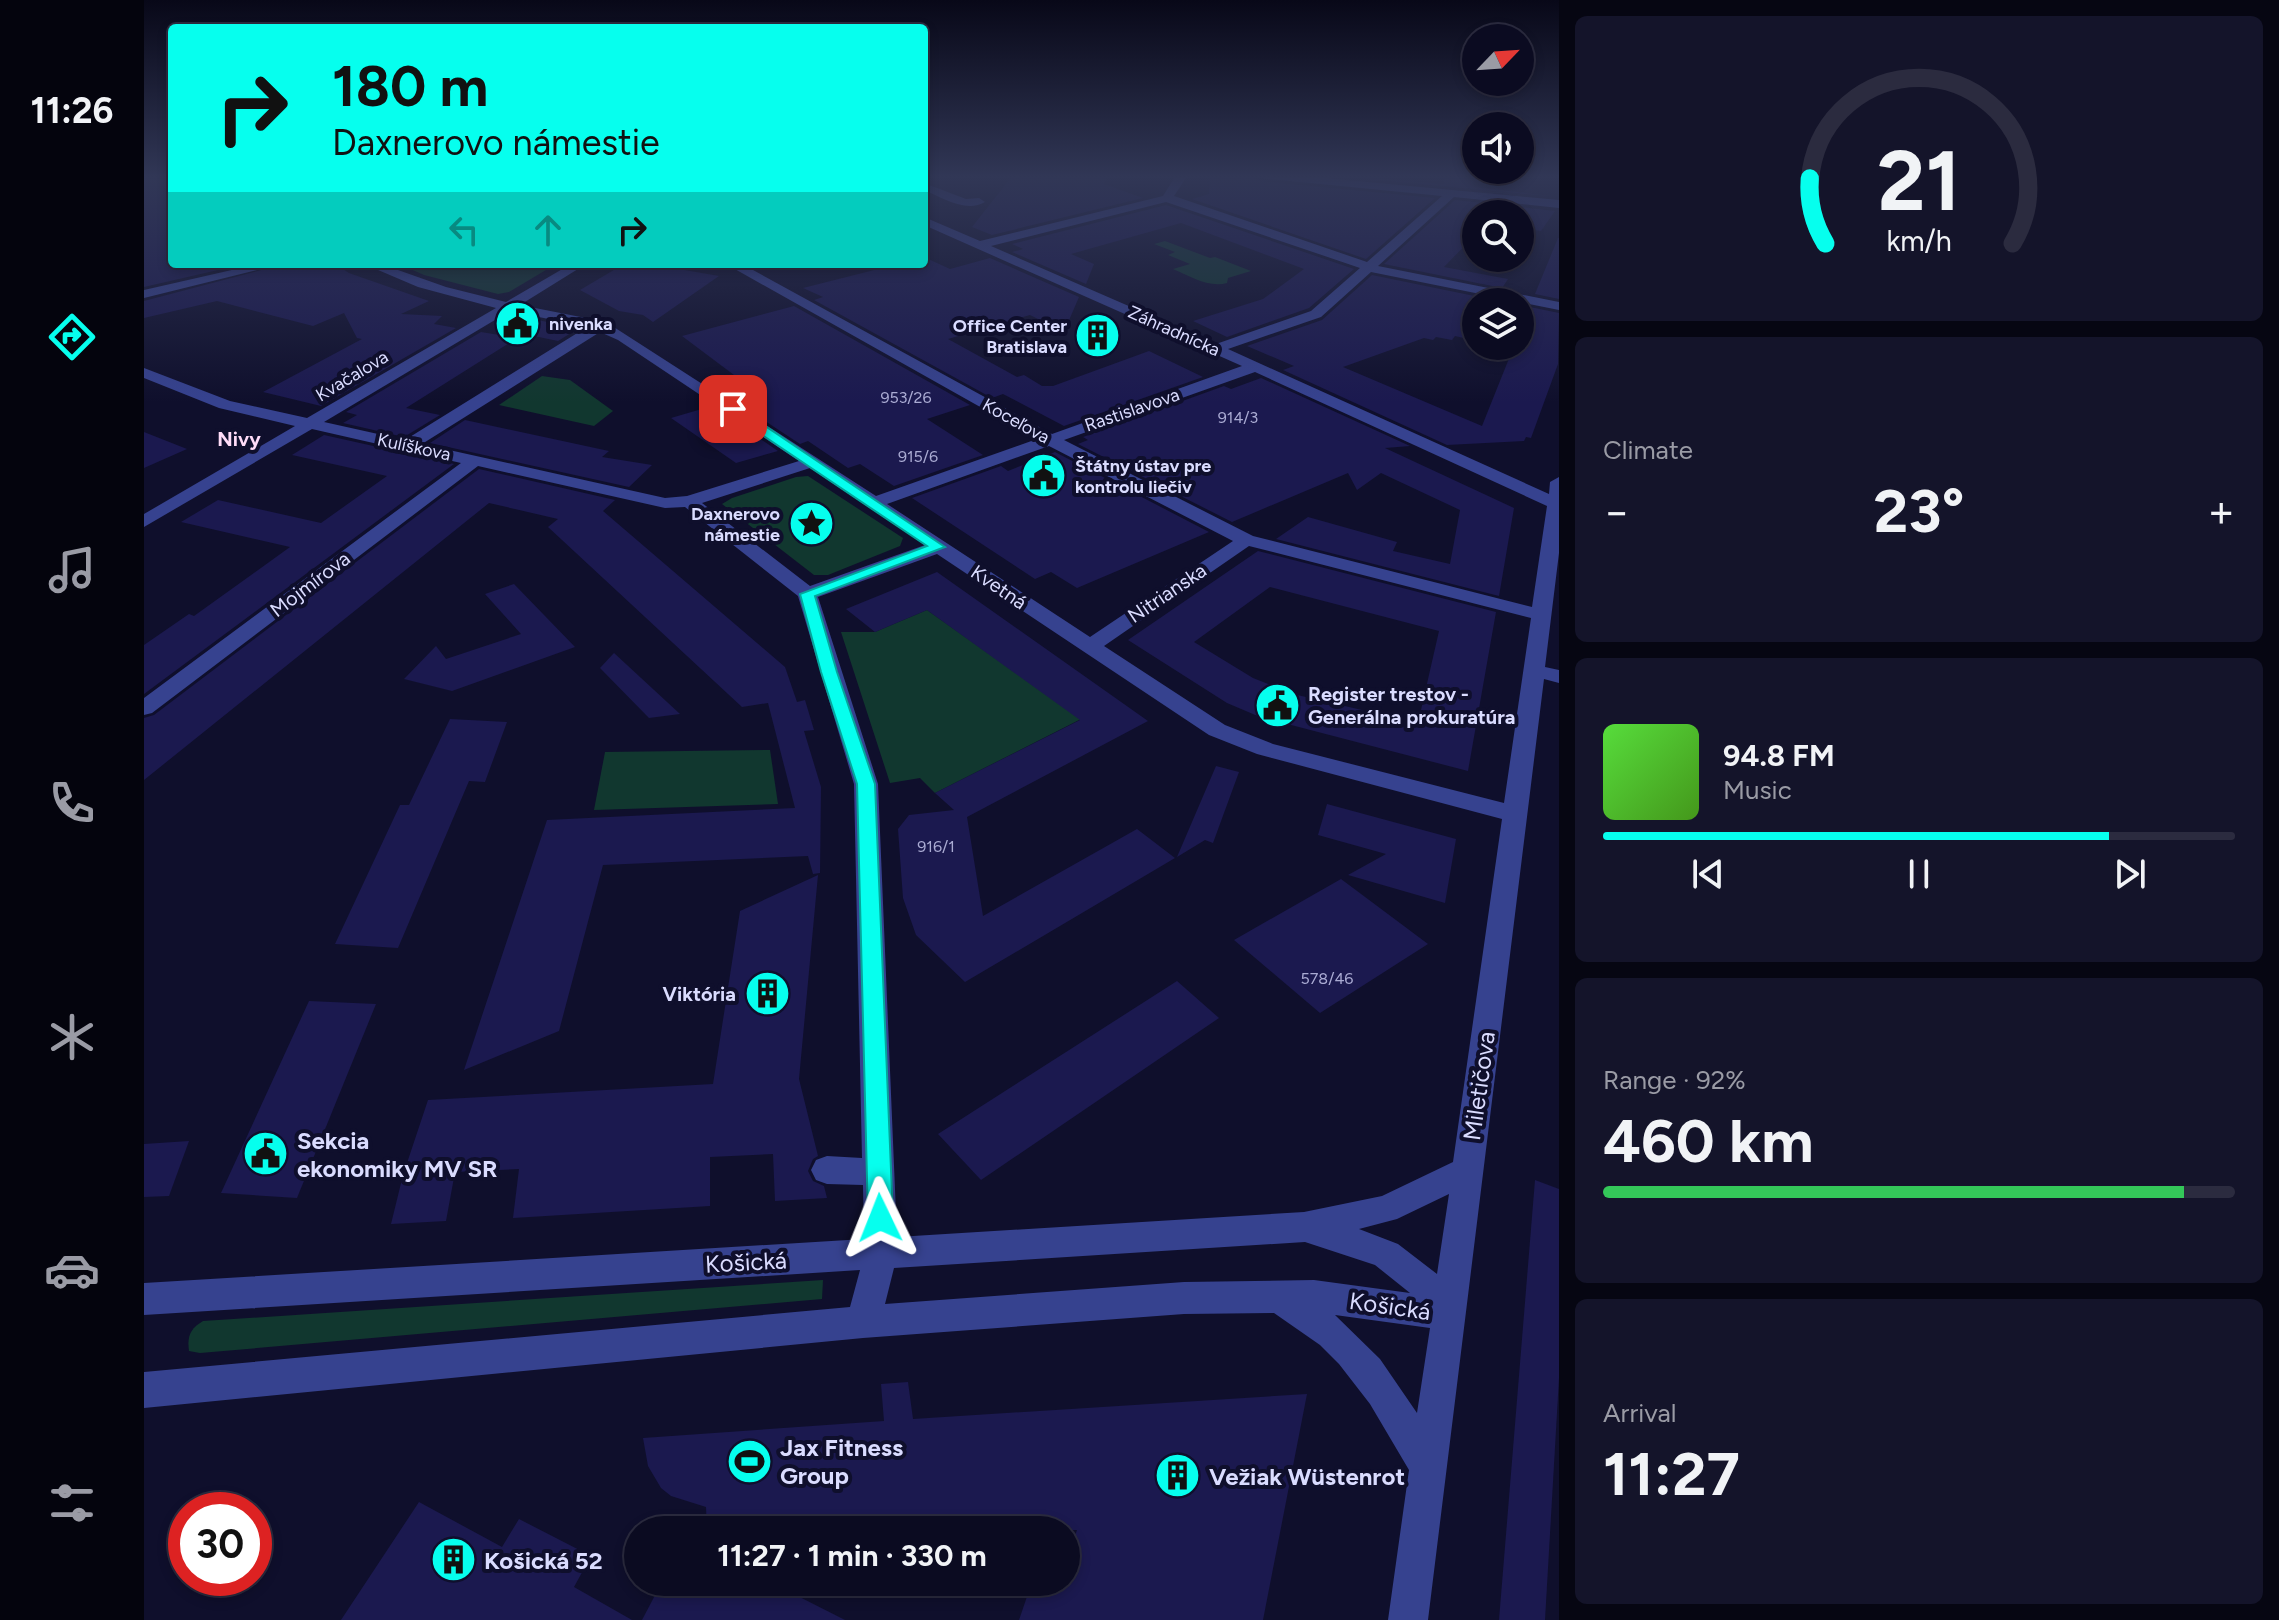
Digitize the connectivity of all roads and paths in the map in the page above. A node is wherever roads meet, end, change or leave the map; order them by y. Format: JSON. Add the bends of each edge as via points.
{"nodes":[{"id":1,"x":991,"y":251,"type":"edge"},
{"id":2,"x":1320,"y":251,"type":"edge"},
{"id":3,"x":1390,"y":251,"type":"edge"},
{"id":4,"x":258,"y":268,"type":"edge"},
{"id":5,"x":380,"y":268,"type":"edge"},
{"id":6,"x":573,"y":268,"type":"edge"},
{"id":7,"x":739,"y":268,"type":"edge"},
{"id":8,"x":1371,"y":268,"type":"junction"},
{"id":9,"x":144,"y":294,"type":"edge"},
{"id":10,"x":509,"y":306,"type":"junction"},
{"id":11,"x":1559,"y":306,"type":"edge"},
{"id":12,"x":601,"y":325,"type":"junction"},
{"id":13,"x":1215,"y":349,"type":"junction"},
{"id":14,"x":1255,"y":367,"type":"junction"},
{"id":15,"x":144,"y":373,"type":"edge"},
{"id":16,"x":309,"y":425,"type":"junction"},
{"id":17,"x":1049,"y":439,"type":"junction"},
{"id":18,"x":1424,"y":441,"type":"junction"},
{"id":19,"x":407,"y":446,"type":"junction"},
{"id":20,"x":476,"y":460,"type":"junction"},
{"id":21,"x":813,"y":462,"type":"junction"},
{"id":22,"x":1559,"y":482,"type":"edge"},
{"id":23,"x":689,"y":501,"type":"junction"},
{"id":24,"x":873,"y":503,"type":"junction"},
{"id":25,"x":1558,"y":504,"type":"edge"},
{"id":26,"x":144,"y":522,"type":"edge"},
{"id":27,"x":1246,"y":540,"type":"junction"},
{"id":28,"x":938,"y":547,"type":"junction"},
{"id":29,"x":1554,"y":552,"type":"edge"},
{"id":30,"x":807,"y":594,"type":"junction"},
{"id":31,"x":1541,"y":615,"type":"junction"},
{"id":32,"x":1088,"y":647,"type":"junction"},
{"id":33,"x":1534,"y":670,"type":"junction"},
{"id":34,"x":1559,"y":677,"type":"edge"},
{"id":35,"x":144,"y":708,"type":"edge"},
{"id":36,"x":1515,"y":814,"type":"junction"},
{"id":37,"x":827,"y":1170,"type":"dead end"},
{"id":38,"x":1467,"y":1170,"type":"junction"},
{"id":39,"x":879,"y":1172,"type":"junction"},
{"id":40,"x":1305,"y":1227,"type":"junction"},
{"id":41,"x":881,"y":1253,"type":"junction"},
{"id":42,"x":1281,"y":1298,"type":"junction"},
{"id":43,"x":145,"y":1301,"type":"edge"},
{"id":44,"x":1448,"y":1314,"type":"junction"},
{"id":45,"x":863,"y":1322,"type":"junction"},
{"id":46,"x":144,"y":1390,"type":"edge"},
{"id":47,"x":1428,"y":1467,"type":"junction"},
{"id":48,"x":1408,"y":1620,"type":"edge"}],
"edges":[{"from":1,"to":13,"type":"street","name":"Záhradnícka"},
{"from":2,"to":8,"type":"street"},
{"from":3,"to":8,"type":"street"},
{"from":4,"to":9,"type":"street"},
{"from":5,"to":10,"type":"street","name":"Kvetná"},
{"from":6,"to":10,"type":"street","name":"Kvačalova"},
{"from":7,"to":17,"type":"street","name":"Koceľova"},
{"from":8,"to":11,"type":"street"},
{"from":8,"to":13,"type":"street","via":[[1316,314]]},
{"from":10,"to":12,"type":"street","name":"Kvetná"},
{"from":10,"to":16,"type":"street","name":"Kvačalova"},
{"from":12,"to":19,"type":"street"},
{"from":12,"to":21,"type":"street","name":"Kvetná"},
{"from":13,"to":14,"type":"street","name":"Záhradnícka"},
{"from":14,"to":17,"type":"street","name":"Rastislavova"},
{"from":14,"to":18,"type":"street","name":"Záhradnícka"},
{"from":15,"to":16,"type":"street","name":"Kulíškova","via":[[225,405]]},
{"from":16,"to":19,"type":"street","name":"Kulíškova"},
{"from":16,"to":26,"type":"street","name":"Kvačalova"},
{"from":17,"to":24,"type":"street","name":"Rastislavova"},
{"from":17,"to":27,"type":"street","name":"Koceľova"},
{"from":18,"to":22,"type":"street","name":"Záhradnícka"},
{"from":18,"to":25,"type":"street","name":"Záhradnícka"},
{"from":19,"to":20,"type":"street","name":"Kulíškova"},
{"from":20,"to":23,"type":"street","name":"Kulíškova","via":[[665,503]]},
{"from":20,"to":35,"type":"street","name":"Mojmírova"},
{"from":21,"to":23,"type":"street"},
{"from":21,"to":24,"type":"street","name":"Kvetná"},
{"from":22,"to":25,"type":"street","name":"Miletičova"},
{"from":23,"to":30,"type":"street"},
{"from":24,"to":28,"type":"street","name":"Kvetná"},
{"from":25,"to":29,"type":"street","name":"Miletičova"},
{"from":27,"to":31,"type":"street","name":"Koceľova"},
{"from":27,"to":32,"type":"street","name":"Nitrianska"},
{"from":28,"to":30,"type":"street"},
{"from":28,"to":32,"type":"street","name":"Kvetná"},
{"from":29,"to":31,"type":"street","name":"Miletičova"},
{"from":30,"to":39,"type":"street","via":[[866,784]]},
{"from":31,"to":33,"type":"street","name":"Miletičova"},
{"from":32,"to":36,"type":"street","name":"Kvetná","via":[[1234,739]]},
{"from":33,"to":34,"type":"street"},
{"from":33,"to":36,"type":"street","name":"Miletičova"},
{"from":36,"to":38,"type":"street","name":"Miletičova"},
{"from":37,"to":39,"type":"street"},
{"from":38,"to":40,"type":"street","via":[[1386,1209]]},
{"from":38,"to":44,"type":"street","name":"Miletičova"},
{"from":39,"to":41,"type":"street"},
{"from":40,"to":41,"type":"street","name":"Košická"},
{"from":40,"to":44,"type":"street","name":"Košická","via":[[1392,1255],[1422,1279]]},
{"from":41,"to":43,"type":"street","name":"Košická"},
{"from":41,"to":45,"type":"street"},
{"from":42,"to":44,"type":"street","name":"Košická","via":[[1314,1296]]},
{"from":42,"to":45,"type":"street","name":"Košická","via":[[1184,1298]]},
{"from":42,"to":47,"type":"street","via":[[1333,1333],[1376,1377]]},
{"from":44,"to":47,"type":"street","name":"Miletičova"},
{"from":45,"to":46,"type":"street","name":"Košická"},
{"from":47,"to":48,"type":"street","name":"Miletičova"}]}
